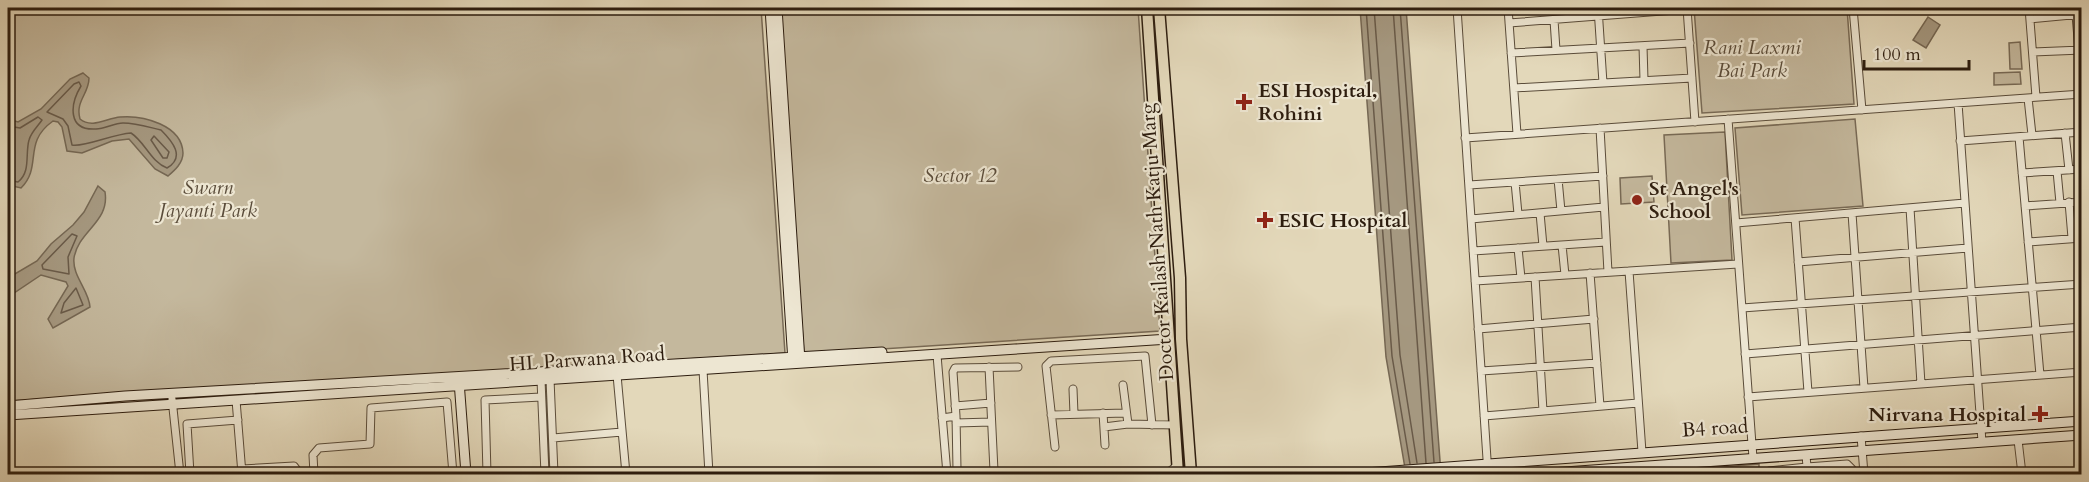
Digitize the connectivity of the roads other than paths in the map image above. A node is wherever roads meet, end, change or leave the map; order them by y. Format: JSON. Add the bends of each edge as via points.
{"nodes":[{"id":1,"x":770,"y":8,"type":"edge"},
{"id":2,"x":777,"y":8,"type":"edge"},
{"id":3,"x":1147,"y":8,"type":"edge"},
{"id":4,"x":1159,"y":8,"type":"edge"},
{"id":5,"x":1457,"y":8,"type":"edge"},
{"id":6,"x":1509,"y":8,"type":"edge"},
{"id":7,"x":1598,"y":8,"type":"edge"},
{"id":8,"x":1687,"y":8,"type":"edge"},
{"id":9,"x":1853,"y":8,"type":"edge"},
{"id":10,"x":2029,"y":8,"type":"edge"},
{"id":11,"x":1642,"y":10,"type":"edge"},
{"id":12,"x":2079,"y":15,"type":"edge"},
{"id":13,"x":1599,"y":16,"type":"junction"},
{"id":14,"x":2030,"y":19,"type":"junction"},
{"id":15,"x":1554,"y":20,"type":"junction"},
{"id":16,"x":1509,"y":23,"type":"junction"},
{"id":17,"x":1690,"y":43,"type":"junction"},
{"id":18,"x":1643,"y":46,"type":"junction"},
{"id":19,"x":1601,"y":48,"type":"junction"},
{"id":20,"x":1556,"y":50,"type":"junction"},
{"id":21,"x":2080,"y":50,"type":"edge"},
{"id":22,"x":2033,"y":52,"type":"junction"},
{"id":23,"x":1511,"y":53,"type":"junction"},
{"id":24,"x":1692,"y":78,"type":"junction"},
{"id":25,"x":1644,"y":80,"type":"junction"},
{"id":26,"x":1603,"y":83,"type":"junction"},
{"id":27,"x":1514,"y":88,"type":"junction"},
{"id":28,"x":2082,"y":94,"type":"edge"},
{"id":29,"x":2032,"y":98,"type":"junction"},
{"id":30,"x":1958,"y":103,"type":"junction"},
{"id":31,"x":1862,"y":110,"type":"junction"},
{"id":32,"x":1728,"y":119,"type":"junction"},
{"id":33,"x":1695,"y":122,"type":"junction"},
{"id":34,"x":1600,"y":128,"type":"junction"},
{"id":35,"x":2082,"y":132,"type":"edge"},
{"id":36,"x":2065,"y":133,"type":"junction"},
{"id":37,"x":1517,"y":134,"type":"junction"},
{"id":38,"x":2032,"y":135,"type":"junction"},
{"id":39,"x":2019,"y":137,"type":"junction"},
{"id":40,"x":1466,"y":138,"type":"junction"},
{"id":41,"x":1960,"y":141,"type":"junction"},
{"id":42,"x":2082,"y":169,"type":"edge"},
{"id":43,"x":2069,"y":170,"type":"junction"},
{"id":44,"x":2057,"y":171,"type":"junction"},
{"id":45,"x":2022,"y":173,"type":"junction"},
{"id":46,"x":1603,"y":176,"type":"junction"},
{"id":47,"x":1558,"y":179,"type":"junction"},
{"id":48,"x":1515,"y":182,"type":"junction"},
{"id":49,"x":1469,"y":185,"type":"junction"},
{"id":50,"x":2069,"y":202,"type":"junction"},
{"id":51,"x":2082,"y":202,"type":"edge"},
{"id":52,"x":1965,"y":203,"type":"junction"},
{"id":53,"x":2060,"y":203,"type":"junction"},
{"id":54,"x":2025,"y":206,"type":"junction"},
{"id":55,"x":1604,"y":207,"type":"junction"},
{"id":56,"x":1910,"y":208,"type":"junction"},
{"id":57,"x":1561,"y":211,"type":"junction"},
{"id":58,"x":1540,"y":213,"type":"junction"},
{"id":59,"x":1852,"y":213,"type":"junction"},
{"id":60,"x":1518,"y":214,"type":"junction"},
{"id":61,"x":1795,"y":218,"type":"junction"},
{"id":62,"x":1471,"y":219,"type":"junction"},
{"id":63,"x":1736,"y":223,"type":"junction"},
{"id":64,"x":2072,"y":238,"type":"junction"},
{"id":65,"x":2082,"y":238,"type":"edge"},
{"id":66,"x":1606,"y":242,"type":"junction"},
{"id":67,"x":2028,"y":242,"type":"junction"},
{"id":68,"x":1562,"y":245,"type":"junction"},
{"id":69,"x":1543,"y":246,"type":"junction"},
{"id":70,"x":1518,"y":248,"type":"junction"},
{"id":71,"x":1968,"y":248,"type":"junction"},
{"id":72,"x":1473,"y":251,"type":"junction"},
{"id":73,"x":1177,"y":253,"type":"junction"},
{"id":74,"x":1913,"y":253,"type":"junction"},
{"id":75,"x":1165,"y":254,"type":"junction"},
{"id":76,"x":1855,"y":257,"type":"junction"},
{"id":77,"x":1798,"y":262,"type":"junction"},
{"id":78,"x":1738,"y":264,"type":"junction"},
{"id":79,"x":1629,"y":271,"type":"junction"},
{"id":80,"x":1608,"y":272,"type":"junction"},
{"id":81,"x":1590,"y":273,"type":"junction"},
{"id":82,"x":1565,"y":275,"type":"junction"},
{"id":83,"x":1535,"y":277,"type":"junction"},
{"id":84,"x":1521,"y":278,"type":"junction"},
{"id":85,"x":1475,"y":281,"type":"junction"},
{"id":86,"x":2082,"y":284,"type":"edge"},
{"id":87,"x":2032,"y":288,"type":"junction"},
{"id":88,"x":1972,"y":293,"type":"junction"},
{"id":89,"x":1916,"y":296,"type":"junction"},
{"id":90,"x":1858,"y":300,"type":"junction"},
{"id":91,"x":1801,"y":304,"type":"junction"},
{"id":92,"x":1742,"y":308,"type":"junction"},
{"id":93,"x":1594,"y":319,"type":"junction"},
{"id":94,"x":1538,"y":324,"type":"junction"},
{"id":95,"x":2082,"y":327,"type":"edge"},
{"id":96,"x":1478,"y":329,"type":"junction"},
{"id":97,"x":2036,"y":332,"type":"junction"},
{"id":98,"x":1974,"y":333,"type":"junction"},
{"id":99,"x":1169,"y":336,"type":"junction"},
{"id":100,"x":1918,"y":338,"type":"junction"},
{"id":101,"x":1861,"y":344,"type":"junction"},
{"id":102,"x":1804,"y":349,"type":"junction"},
{"id":103,"x":1745,"y":354,"type":"junction"},
{"id":104,"x":937,"y":355,"type":"junction"},
{"id":105,"x":796,"y":360,"type":"junction"},
{"id":106,"x":1597,"y":363,"type":"junction"},
{"id":107,"x":989,"y":367,"type":"junction"},
{"id":108,"x":1018,"y":367,"type":"dead end"},
{"id":109,"x":1540,"y":367,"type":"junction"},
{"id":110,"x":703,"y":370,"type":"junction"},
{"id":111,"x":1481,"y":371,"type":"junction"},
{"id":112,"x":2082,"y":372,"type":"edge"},
{"id":113,"x":617,"y":375,"type":"junction"},
{"id":114,"x":2040,"y":375,"type":"junction"},
{"id":115,"x":546,"y":380,"type":"junction"},
{"id":116,"x":1978,"y":380,"type":"junction"},
{"id":117,"x":459,"y":381,"type":"junction"},
{"id":118,"x":1921,"y":384,"type":"junction"},
{"id":119,"x":1123,"y":385,"type":"dead end"},
{"id":120,"x":446,"y":387,"type":"junction"},
{"id":121,"x":1864,"y":388,"type":"junction"},
{"id":122,"x":1073,"y":389,"type":"dead end"},
{"id":123,"x":1808,"y":392,"type":"junction"},
{"id":124,"x":171,"y":394,"type":"junction"},
{"id":125,"x":541,"y":397,"type":"junction"},
{"id":126,"x":1748,"y":397,"type":"junction"},
{"id":127,"x":236,"y":400,"type":"junction"},
{"id":128,"x":447,"y":402,"type":"junction"},
{"id":129,"x":1638,"y":403,"type":"junction"},
{"id":130,"x":991,"y":404,"type":"junction"},
{"id":131,"x":173,"y":405,"type":"junction"},
{"id":132,"x":8,"y":406,"type":"edge"},
{"id":133,"x":955,"y":406,"type":"junction"},
{"id":134,"x":1600,"y":406,"type":"junction"},
{"id":135,"x":1543,"y":411,"type":"junction"},
{"id":136,"x":1103,"y":413,"type":"junction"},
{"id":137,"x":1125,"y":413,"type":"junction"},
{"id":138,"x":1074,"y":414,"type":"junction"},
{"id":139,"x":8,"y":415,"type":"edge"},
{"id":140,"x":1051,"y":415,"type":"junction"},
{"id":141,"x":1484,"y":416,"type":"junction"},
{"id":142,"x":942,"y":418,"type":"junction"},
{"id":143,"x":238,"y":420,"type":"junction"},
{"id":144,"x":956,"y":420,"type":"junction"},
{"id":145,"x":2082,"y":421,"type":"edge"},
{"id":146,"x":992,"y":422,"type":"junction"},
{"id":147,"x":1128,"y":424,"type":"junction"},
{"id":148,"x":1152,"y":425,"type":"junction"},
{"id":149,"x":1175,"y":425,"type":"junction"},
{"id":150,"x":1104,"y":427,"type":"junction"},
{"id":151,"x":1981,"y":428,"type":"junction"},
{"id":152,"x":622,"y":432,"type":"junction"},
{"id":153,"x":2082,"y":435,"type":"edge"},
{"id":154,"x":1861,"y":436,"type":"junction"},
{"id":155,"x":553,"y":438,"type":"junction"},
{"id":156,"x":2018,"y":440,"type":"junction"},
{"id":157,"x":1982,"y":442,"type":"junction"},
{"id":158,"x":1752,"y":443,"type":"junction"},
{"id":159,"x":1105,"y":445,"type":"dead end"},
{"id":160,"x":1055,"y":447,"type":"dead end"},
{"id":161,"x":1862,"y":451,"type":"junction"},
{"id":162,"x":1642,"y":452,"type":"junction"},
{"id":163,"x":1806,"y":454,"type":"junction"},
{"id":164,"x":1753,"y":458,"type":"junction"},
{"id":165,"x":8,"y":464,"type":"edge"},
{"id":166,"x":1487,"y":464,"type":"junction"},
{"id":167,"x":1807,"y":467,"type":"junction"},
{"id":168,"x":957,"y":469,"type":"dead end"},
{"id":169,"x":1178,"y":470,"type":"edge"},
{"id":170,"x":994,"y":471,"type":"dead end"},
{"id":171,"x":242,"y":472,"type":"edge"},
{"id":172,"x":8,"y":474,"type":"edge"},
{"id":173,"x":180,"y":474,"type":"edge"},
{"id":174,"x":190,"y":474,"type":"edge"},
{"id":175,"x":300,"y":474,"type":"edge"},
{"id":176,"x":314,"y":474,"type":"edge"},
{"id":177,"x":453,"y":474,"type":"edge"},
{"id":178,"x":466,"y":474,"type":"edge"},
{"id":179,"x":487,"y":474,"type":"edge"},
{"id":180,"x":545,"y":474,"type":"edge"},
{"id":181,"x":554,"y":474,"type":"edge"},
{"id":182,"x":626,"y":474,"type":"edge"},
{"id":183,"x":709,"y":474,"type":"edge"},
{"id":184,"x":947,"y":474,"type":"edge"},
{"id":185,"x":1166,"y":474,"type":"edge"},
{"id":186,"x":1191,"y":474,"type":"edge"},
{"id":187,"x":1352,"y":474,"type":"edge"},
{"id":188,"x":1488,"y":474,"type":"edge"},
{"id":189,"x":1537,"y":474,"type":"edge"},
{"id":190,"x":1766,"y":474,"type":"edge"},
{"id":191,"x":1852,"y":474,"type":"edge"},
{"id":192,"x":1864,"y":474,"type":"edge"},
{"id":193,"x":2022,"y":474,"type":"edge"}],
"edges":[{"from":1,"to":105,"type":"street"},
{"from":2,"to":105,"type":"street"},
{"from":3,"to":75,"type":"main road","name":"Doctor Kailash Nath Katju Marg"},
{"from":4,"to":73,"type":"main road","name":"Doctor Kailash Nath Katju Marg"},
{"from":5,"to":40,"type":"street"},
{"from":6,"to":16,"type":"street"},
{"from":7,"to":13,"type":"street"},
{"from":8,"to":11,"type":"street"},
{"from":8,"to":17,"type":"street"},
{"from":9,"to":31,"type":"street"},
{"from":10,"to":14,"type":"street"},
{"from":11,"to":13,"type":"street"},
{"from":12,"to":14,"type":"street"},
{"from":12,"to":21,"type":"street"},
{"from":13,"to":15,"type":"street"},
{"from":13,"to":19,"type":"street"},
{"from":14,"to":22,"type":"street"},
{"from":15,"to":16,"type":"street"},
{"from":15,"to":20,"type":"street"},
{"from":16,"to":23,"type":"street"},
{"from":17,"to":18,"type":"street"},
{"from":17,"to":24,"type":"street"},
{"from":18,"to":19,"type":"street"},
{"from":18,"to":25,"type":"street"},
{"from":19,"to":20,"type":"street"},
{"from":19,"to":26,"type":"street"},
{"from":20,"to":23,"type":"street"},
{"from":21,"to":22,"type":"street"},
{"from":22,"to":29,"type":"street"},
{"from":23,"to":27,"type":"street"},
{"from":24,"to":25,"type":"street"},
{"from":24,"to":33,"type":"street"},
{"from":25,"to":26,"type":"street"},
{"from":26,"to":27,"type":"street"},
{"from":27,"to":37,"type":"street"},
{"from":28,"to":29,"type":"street"},
{"from":29,"to":30,"type":"street"},
{"from":29,"to":38,"type":"street"},
{"from":30,"to":31,"type":"street"},
{"from":30,"to":41,"type":"street"},
{"from":31,"to":32,"type":"street"},
{"from":32,"to":33,"type":"street"},
{"from":32,"to":63,"type":"street"},
{"from":33,"to":34,"type":"street"},
{"from":34,"to":37,"type":"street"},
{"from":34,"to":46,"type":"street"},
{"from":35,"to":36,"type":"street"},
{"from":36,"to":38,"type":"street"},
{"from":36,"to":43,"type":"street"},
{"from":37,"to":40,"type":"street"},
{"from":38,"to":39,"type":"street"},
{"from":39,"to":41,"type":"street"},
{"from":39,"to":45,"type":"street"},
{"from":40,"to":49,"type":"street"},
{"from":41,"to":52,"type":"street"},
{"from":42,"to":43,"type":"street"},
{"from":43,"to":44,"type":"street"},
{"from":44,"to":45,"type":"street"},
{"from":44,"to":53,"type":"street"},
{"from":45,"to":54,"type":"street"},
{"from":46,"to":47,"type":"street"},
{"from":46,"to":55,"type":"street"},
{"from":47,"to":48,"type":"street"},
{"from":47,"to":57,"type":"street"},
{"from":48,"to":49,"type":"street"},
{"from":48,"to":60,"type":"street"},
{"from":49,"to":62,"type":"street"},
{"from":50,"to":51,"type":"street"},
{"from":50,"to":53,"type":"street"},
{"from":50,"to":64,"type":"street"},
{"from":52,"to":56,"type":"street"},
{"from":52,"to":71,"type":"street"},
{"from":53,"to":54,"type":"street"},
{"from":54,"to":67,"type":"street"},
{"from":55,"to":57,"type":"street"},
{"from":55,"to":66,"type":"street"},
{"from":56,"to":59,"type":"street"},
{"from":56,"to":74,"type":"street"},
{"from":57,"to":58,"type":"street"},
{"from":58,"to":60,"type":"street"},
{"from":58,"to":69,"type":"street"},
{"from":59,"to":61,"type":"street"},
{"from":59,"to":76,"type":"street"},
{"from":60,"to":62,"type":"street"},
{"from":61,"to":63,"type":"street"},
{"from":61,"to":77,"type":"street"},
{"from":62,"to":72,"type":"street"},
{"from":63,"to":78,"type":"street"},
{"from":64,"to":65,"type":"street"},
{"from":64,"to":67,"type":"street"},
{"from":66,"to":68,"type":"street"},
{"from":66,"to":80,"type":"street"},
{"from":67,"to":87,"type":"street"},
{"from":68,"to":69,"type":"street"},
{"from":68,"to":82,"type":"street"},
{"from":69,"to":70,"type":"street"},
{"from":70,"to":72,"type":"street"},
{"from":70,"to":84,"type":"street"},
{"from":71,"to":74,"type":"street"},
{"from":71,"to":88,"type":"street"},
{"from":72,"to":85,"type":"street"},
{"from":73,"to":75,"type":"main road"},
{"from":73,"to":186,"type":"main road","name":"Doctor Kailash Nath Katju Marg"},
{"from":74,"to":76,"type":"street"},
{"from":74,"to":89,"type":"street"},
{"from":75,"to":99,"type":"main road","name":"Doctor Kailash Nath Katju Marg"},
{"from":76,"to":77,"type":"street"},
{"from":76,"to":90,"type":"street"},
{"from":77,"to":91,"type":"street"},
{"from":78,"to":79,"type":"street"},
{"from":78,"to":92,"type":"street"},
{"from":79,"to":80,"type":"street"},
{"from":79,"to":129,"type":"street"},
{"from":80,"to":81,"type":"street"},
{"from":81,"to":82,"type":"street"},
{"from":81,"to":93,"type":"street"},
{"from":82,"to":83,"type":"street"},
{"from":83,"to":84,"type":"street"},
{"from":83,"to":94,"type":"street"},
{"from":84,"to":85,"type":"street"},
{"from":85,"to":96,"type":"street"},
{"from":86,"to":87,"type":"street"},
{"from":87,"to":88,"type":"street"},
{"from":87,"to":97,"type":"street"},
{"from":88,"to":89,"type":"street"},
{"from":88,"to":98,"type":"street"},
{"from":89,"to":90,"type":"street"},
{"from":89,"to":100,"type":"street"},
{"from":90,"to":91,"type":"street"},
{"from":90,"to":101,"type":"street"},
{"from":91,"to":92,"type":"street"},
{"from":91,"to":102,"type":"street"},
{"from":92,"to":103,"type":"street"},
{"from":93,"to":94,"type":"street"},
{"from":93,"to":106,"type":"street"},
{"from":94,"to":96,"type":"street"},
{"from":94,"to":109,"type":"street"},
{"from":95,"to":97,"type":"street"},
{"from":96,"to":111,"type":"street"},
{"from":97,"to":98,"type":"street"},
{"from":97,"to":114,"type":"street"},
{"from":98,"to":100,"type":"street"},
{"from":98,"to":116,"type":"street"},
{"from":99,"to":104,"type":"street","name":"HL Parwana Road"},
{"from":99,"to":105,"type":"street"},
{"from":99,"to":149,"type":"main road","name":"Doctor Kailash Nath Katju Marg"},
{"from":100,"to":101,"type":"street"},
{"from":100,"to":118,"type":"street"},
{"from":101,"to":102,"type":"street"},
{"from":101,"to":121,"type":"street"},
{"from":102,"to":103,"type":"street"},
{"from":102,"to":123,"type":"street"},
{"from":103,"to":126,"type":"street"},
{"from":104,"to":105,"type":"street","name":"HL Parwana Road"},
{"from":104,"to":142,"type":"street"},
{"from":105,"to":110,"type":"street","name":"HL Parwana Road"},
{"from":105,"to":117,"type":"street"},
{"from":106,"to":109,"type":"street"},
{"from":106,"to":134,"type":"street"},
{"from":107,"to":108,"type":"street"},
{"from":107,"to":130,"type":"street"},
{"from":107,"to":133,"type":"street","via":[[955,368]]},
{"from":109,"to":111,"type":"street"},
{"from":109,"to":135,"type":"street"},
{"from":110,"to":113,"type":"street","name":"HL Parwana Road"},
{"from":110,"to":183,"type":"street"},
{"from":111,"to":141,"type":"street"},
{"from":112,"to":114,"type":"street"},
{"from":113,"to":115,"type":"street","name":"HL Parwana Road"},
{"from":113,"to":152,"type":"street"},
{"from":114,"to":116,"type":"street"},
{"from":115,"to":117,"type":"street","name":"HL Parwana Road"},
{"from":115,"to":125,"type":"street"},
{"from":115,"to":155,"type":"street"},
{"from":116,"to":118,"type":"street"},
{"from":116,"to":151,"type":"street"},
{"from":117,"to":120,"type":"street","name":"HL Parwana Road"},
{"from":117,"to":124,"type":"street"},
{"from":117,"to":178,"type":"street"},
{"from":118,"to":121,"type":"street"},
{"from":119,"to":137,"type":"street"},
{"from":120,"to":127,"type":"street","name":"HL Parwana Road"},
{"from":120,"to":128,"type":"street"},
{"from":121,"to":123,"type":"street"},
{"from":122,"to":138,"type":"street"},
{"from":123,"to":126,"type":"street"},
{"from":124,"to":131,"type":"street"},
{"from":124,"to":132,"type":"street"},
{"from":125,"to":179,"type":"street","via":[[485,400]]},
{"from":125,"to":180,"type":"street"},
{"from":126,"to":158,"type":"street"},
{"from":127,"to":131,"type":"street","name":"HL Parwana Road"},
{"from":127,"to":143,"type":"street"},
{"from":128,"to":176,"type":"street","via":[[371,408],[370,444],[319,448],[313,454]]},
{"from":128,"to":177,"type":"street"},
{"from":129,"to":134,"type":"street"},
{"from":129,"to":162,"type":"street"},
{"from":130,"to":133,"type":"street"},
{"from":130,"to":146,"type":"street"},
{"from":131,"to":139,"type":"street","name":"HL Parwana Road"},
{"from":131,"to":173,"type":"street"},
{"from":133,"to":144,"type":"street"},
{"from":134,"to":135,"type":"street"},
{"from":135,"to":141,"type":"street"},
{"from":136,"to":137,"type":"street"},
{"from":136,"to":138,"type":"street"},
{"from":136,"to":150,"type":"street"},
{"from":137,"to":147,"type":"street"},
{"from":138,"to":140,"type":"street"},
{"from":140,"to":148,"type":"street","via":[[1047,363],[1145,356]]},
{"from":140,"to":160,"type":"street"},
{"from":141,"to":166,"type":"street"},
{"from":142,"to":144,"type":"street"},
{"from":142,"to":184,"type":"street"},
{"from":143,"to":171,"type":"street"},
{"from":143,"to":174,"type":"street","via":[[187,424]]},
{"from":144,"to":146,"type":"street"},
{"from":144,"to":168,"type":"street"},
{"from":145,"to":151,"type":"street","name":"B4 road"},
{"from":146,"to":170,"type":"street"},
{"from":147,"to":148,"type":"street"},
{"from":147,"to":150,"type":"street"},
{"from":148,"to":149,"type":"street"},
{"from":149,"to":169,"type":"main road","name":"Doctor Kailash Nath Katju Marg"},
{"from":150,"to":159,"type":"street"},
{"from":151,"to":154,"type":"street","name":"B4 road"},
{"from":151,"to":157,"type":"street"},
{"from":152,"to":155,"type":"street"},
{"from":152,"to":182,"type":"street"},
{"from":153,"to":156,"type":"street","name":"B4 road"},
{"from":154,"to":158,"type":"street","name":"B4 road"},
{"from":154,"to":161,"type":"street"},
{"from":155,"to":181,"type":"street"},
{"from":156,"to":157,"type":"street","name":"B4 road"},
{"from":156,"to":193,"type":"street"},
{"from":157,"to":161,"type":"street","name":"B4 road"},
{"from":158,"to":162,"type":"street","name":"B4 road"},
{"from":158,"to":164,"type":"street"},
{"from":161,"to":163,"type":"street","name":"B4 road"},
{"from":161,"to":192,"type":"street"},
{"from":162,"to":166,"type":"street","name":"B4 road"},
{"from":163,"to":164,"type":"street","name":"B4 road"},
{"from":163,"to":167,"type":"street"},
{"from":164,"to":189,"type":"street","name":"B4 road"},
{"from":165,"to":172,"type":"street"},
{"from":166,"to":187,"type":"street","name":"B4 road"},
{"from":166,"to":188,"type":"street"},
{"from":167,"to":190,"type":"street"},
{"from":167,"to":191,"type":"street","via":[[1848,464]]},
{"from":169,"to":185,"type":"street"},
{"from":171,"to":175,"type":"street","via":[[294,466]]}]}
